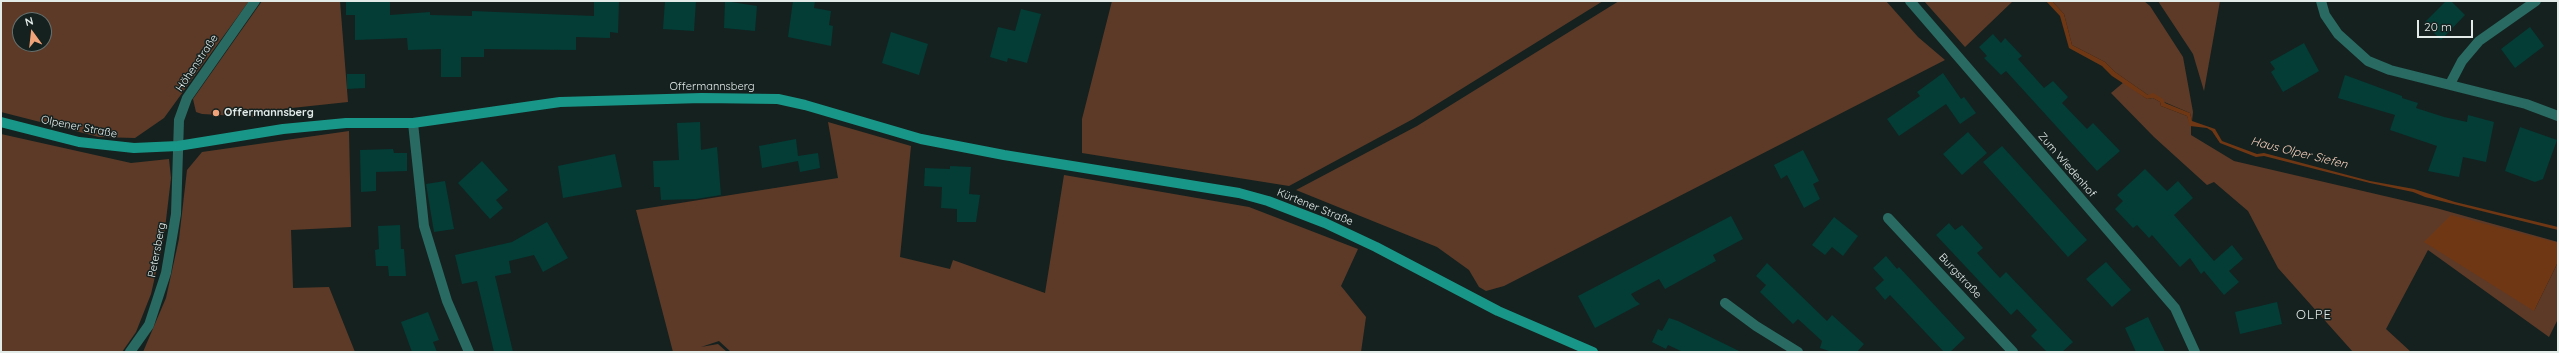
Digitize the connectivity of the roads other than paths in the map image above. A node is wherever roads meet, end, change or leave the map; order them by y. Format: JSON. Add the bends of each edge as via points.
{"nodes":[{"id":1,"x":255,"y":1,"type":"edge"},
{"id":2,"x":1910,"y":1,"type":"edge"},
{"id":3,"x":2321,"y":1,"type":"edge"},
{"id":4,"x":2536,"y":1,"type":"edge"},
{"id":5,"x":2450,"y":84,"type":"junction"},
{"id":6,"x":2558,"y":116,"type":"edge"},
{"id":7,"x":1,"y":122,"type":"edge"},
{"id":8,"x":413,"y":123,"type":"junction"},
{"id":9,"x":178,"y":146,"type":"junction"},
{"id":10,"x":1004,"y":155,"type":"joint"},
{"id":11,"x":1888,"y":218,"type":"dead end"},
{"id":12,"x":1725,"y":303,"type":"dead end"},
{"id":13,"x":130,"y":352,"type":"edge"},
{"id":14,"x":469,"y":352,"type":"edge"},
{"id":15,"x":1593,"y":352,"type":"edge"},
{"id":16,"x":1798,"y":352,"type":"edge"},
{"id":17,"x":2013,"y":352,"type":"edge"},
{"id":18,"x":2195,"y":352,"type":"edge"}],
"edges":[{"from":1,"to":9,"type":"street","name":"Höhenstraße","via":[[187,98],[179,120]]},
{"from":2,"to":18,"type":"street","name":"Zum Wiedenhof","via":[[2175,308]]},
{"from":3,"to":5,"type":"street","via":[[2325,15],[2338,34],[2368,61],[2390,70]]},
{"from":4,"to":5,"type":"street","via":[[2479,41],[2462,61]]},
{"from":5,"to":6,"type":"street","via":[[2526,104]]},
{"from":7,"to":9,"type":"street","name":"Olpener Straße","via":[[106,146]]},
{"from":8,"to":9,"type":"street","name":"Offermannsberg","via":[[322,125]]},
{"from":8,"to":10,"type":"street","name":"Offermannsberg","via":[[560,102],[702,98],[778,99],[906,136]]},
{"from":8,"to":14,"type":"street","via":[[424,226],[447,301]]},
{"from":9,"to":13,"type":"street","name":"Petersberg","via":[[176,214],[166,273],[149,325]]},
{"from":10,"to":15,"type":"street","name":"Kürtener Straße","via":[[1239,192],[1268,201],[1338,229],[1498,311]]},
{"from":11,"to":17,"type":"street","name":"Burgstraße"},
{"from":12,"to":16,"type":"street"}]}
